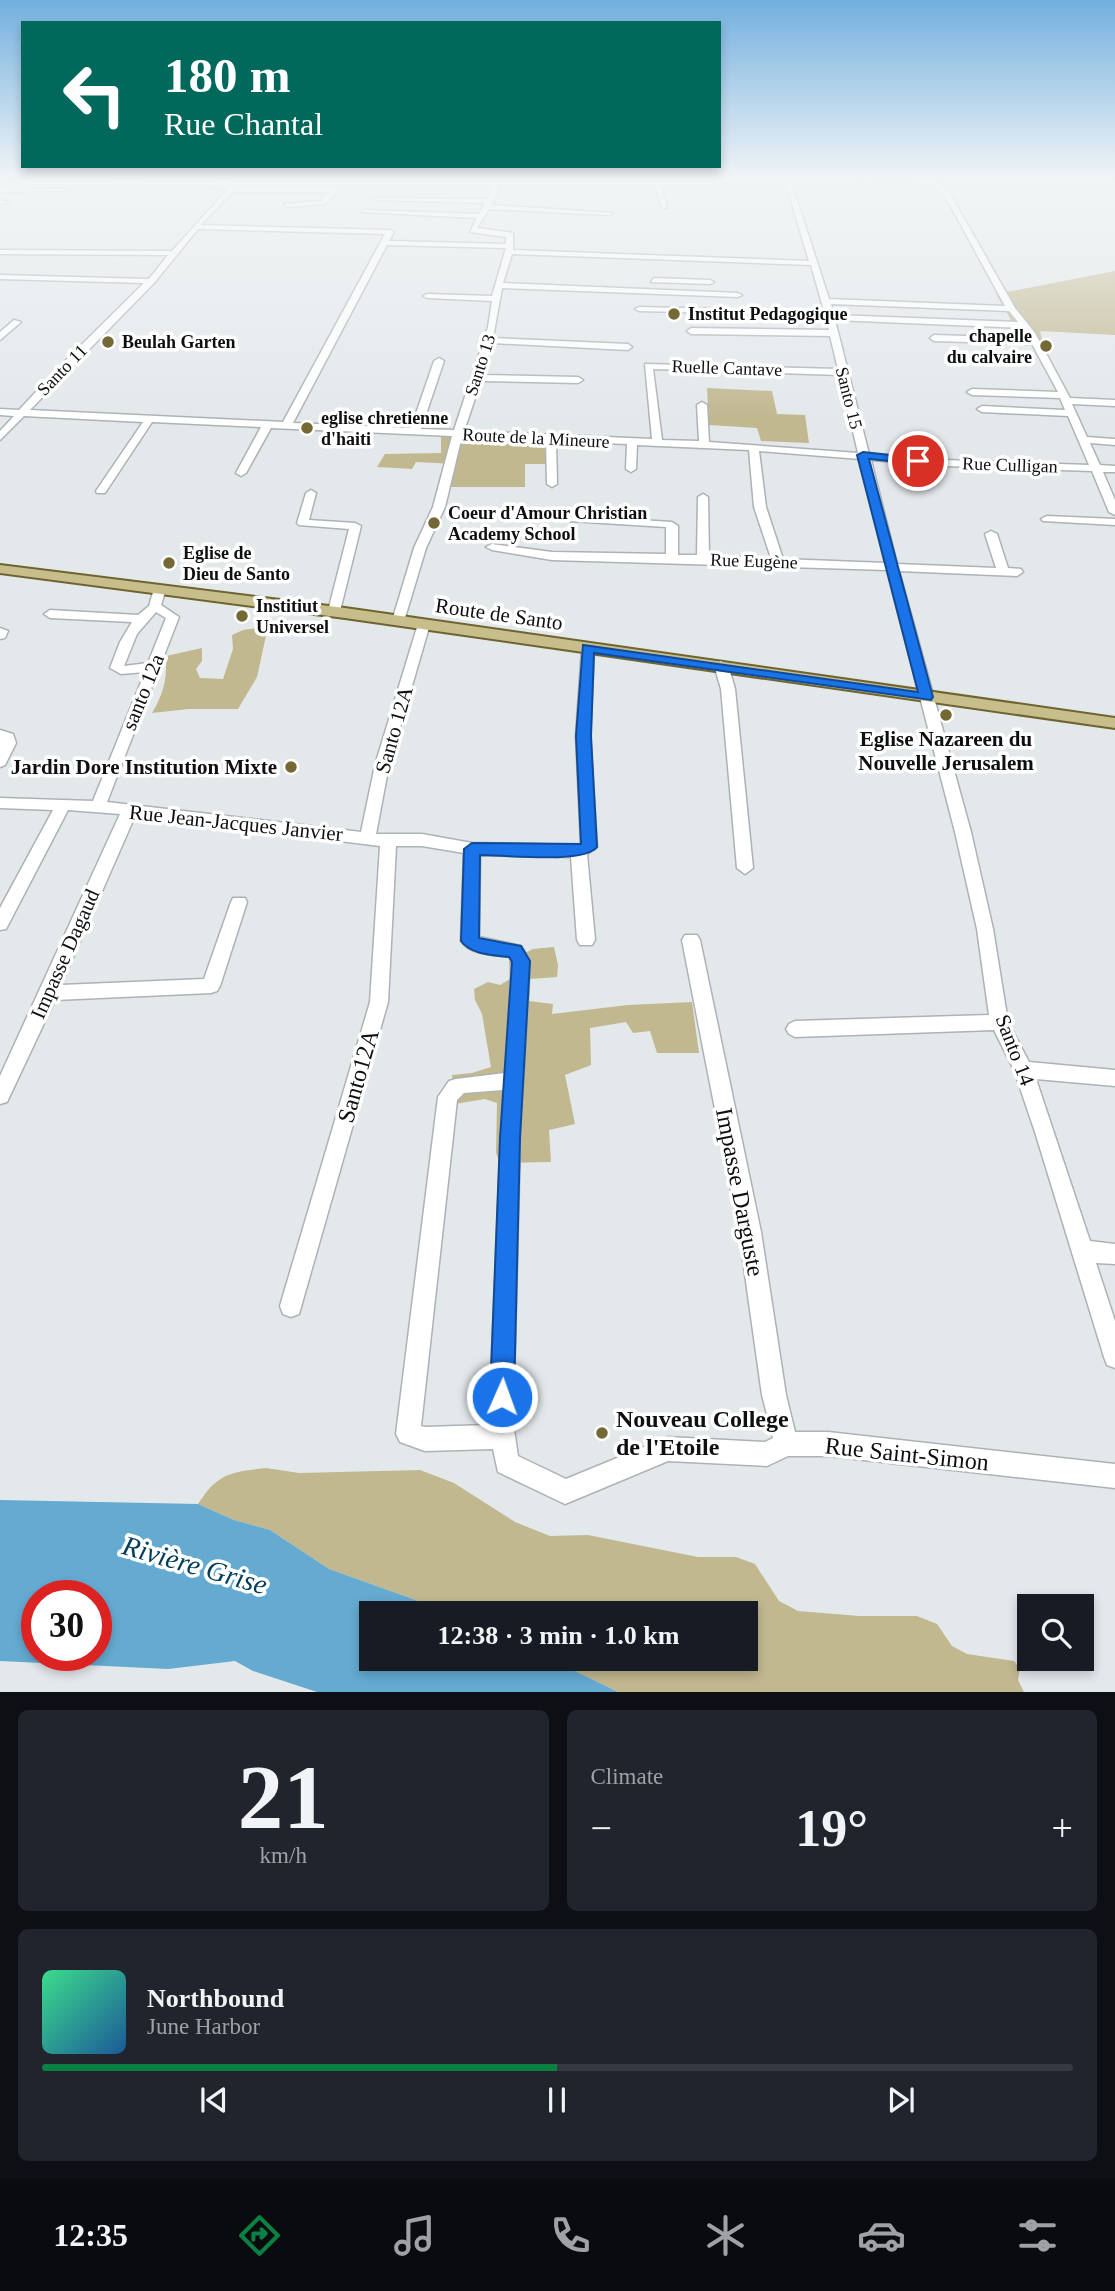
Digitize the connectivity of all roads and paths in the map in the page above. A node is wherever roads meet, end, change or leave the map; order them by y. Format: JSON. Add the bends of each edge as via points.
{"nodes":[{"id":1,"x":168,"y":260,"type":"edge"},
{"id":2,"x":376,"y":260,"type":"edge"},
{"id":3,"x":505,"y":260,"type":"edge"},
{"id":4,"x":747,"y":260,"type":"edge"},
{"id":5,"x":812,"y":260,"type":"edge"},
{"id":6,"x":984,"y":260,"type":"edge"},
{"id":7,"x":813,"y":263,"type":"junction"},
{"id":8,"x":501,"y":274,"type":"junction"},
{"id":9,"x":515,"y":274,"type":"dead end"},
{"id":10,"x":0,"y":277,"type":"edge"},
{"id":11,"x":640,"y":279,"type":"dead end"},
{"id":12,"x":151,"y":281,"type":"junction"},
{"id":13,"x":710,"y":282,"type":"dead end"},
{"id":14,"x":498,"y":285,"type":"junction"},
{"id":15,"x":738,"y":295,"type":"dead end"},
{"id":16,"x":427,"y":296,"type":"dead end"},
{"id":17,"x":496,"y":299,"type":"junction"},
{"id":18,"x":826,"y":301,"type":"junction"},
{"id":19,"x":639,"y":309,"type":"dead end"},
{"id":20,"x":1011,"y":309,"type":"junction"},
{"id":21,"x":829,"y":316,"type":"junction"},
{"id":22,"x":17,"y":322,"type":"dead end"},
{"id":23,"x":1022,"y":325,"type":"junction"},
{"id":24,"x":691,"y":331,"type":"dead end"},
{"id":25,"x":833,"y":333,"type":"junction"},
{"id":26,"x":0,"y":337,"type":"edge"},
{"id":27,"x":934,"y":338,"type":"dead end"},
{"id":28,"x":487,"y":340,"type":"junction"},
{"id":29,"x":945,"y":344,"type":"dead end"},
{"id":30,"x":1037,"y":345,"type":"junction"},
{"id":31,"x":628,"y":347,"type":"dead end"},
{"id":32,"x":439,"y":361,"type":"dead end"},
{"id":33,"x":843,"y":372,"type":"junction"},
{"id":34,"x":476,"y":378,"type":"junction"},
{"id":35,"x":578,"y":380,"type":"dead end"},
{"id":36,"x":972,"y":392,"type":"dead end"},
{"id":37,"x":1065,"y":398,"type":"junction"},
{"id":38,"x":1115,"y":403,"type":"edge"},
{"id":39,"x":702,"y":405,"type":"dead end"},
{"id":40,"x":982,"y":409,"type":"dead end"},
{"id":41,"x":0,"y":412,"type":"edge"},
{"id":42,"x":21,"y":413,"type":"junction"},
{"id":43,"x":1072,"y":413,"type":"junction"},
{"id":44,"x":150,"y":418,"type":"junction"},
{"id":45,"x":267,"y":425,"type":"junction"},
{"id":46,"x":286,"y":426,"type":"junction"},
{"id":47,"x":415,"y":432,"type":"junction"},
{"id":48,"x":457,"y":434,"type":"junction"},
{"id":49,"x":0,"y":438,"type":"edge"},
{"id":50,"x":551,"y":438,"type":"junction"},
{"id":51,"x":1083,"y":440,"type":"junction"},
{"id":52,"x":632,"y":442,"type":"junction"},
{"id":53,"x":1115,"y":442,"type":"edge"},
{"id":54,"x":657,"y":443,"type":"junction"},
{"id":55,"x":704,"y":445,"type":"junction"},
{"id":56,"x":754,"y":447,"type":"junction"},
{"id":57,"x":863,"y":455,"type":"junction"},
{"id":58,"x":1096,"y":468,"type":"junction"},
{"id":59,"x":631,"y":469,"type":"dead end"},
{"id":60,"x":1115,"y":469,"type":"edge"},
{"id":61,"x":241,"y":473,"type":"dead end"},
{"id":62,"x":552,"y":484,"type":"dead end"},
{"id":63,"x":101,"y":491,"type":"dead end"},
{"id":64,"x":311,"y":493,"type":"dead end"},
{"id":65,"x":703,"y":497,"type":"dead end"},
{"id":66,"x":1115,"y":512,"type":"edge"},
{"id":67,"x":574,"y":519,"type":"dead end"},
{"id":68,"x":1047,"y":519,"type":"dead end"},
{"id":69,"x":1115,"y":522,"type":"edge"},
{"id":70,"x":990,"y":534,"type":"dead end"},
{"id":71,"x":492,"y":547,"type":"dead end"},
{"id":72,"x":671,"y":558,"type":"junction"},
{"id":73,"x":704,"y":559,"type":"junction"},
{"id":74,"x":778,"y":562,"type":"junction"},
{"id":75,"x":891,"y":566,"type":"junction"},
{"id":76,"x":0,"y":569,"type":"edge"},
{"id":77,"x":1003,"y":571,"type":"junction"},
{"id":78,"x":1017,"y":572,"type":"dead end"},
{"id":79,"x":160,"y":589,"type":"junction"},
{"id":80,"x":155,"y":607,"type":"junction"},
{"id":81,"x":334,"y":611,"type":"junction"},
{"id":82,"x":50,"y":614,"type":"dead end"},
{"id":83,"x":139,"y":619,"type":"junction"},
{"id":84,"x":398,"y":621,"type":"junction"},
{"id":85,"x":424,"y":624,"type":"junction"},
{"id":86,"x":588,"y":648,"type":"junction"},
{"id":87,"x":722,"y":665,"type":"junction"},
{"id":88,"x":153,"y":667,"type":"junction"},
{"id":89,"x":926,"y":697,"type":"junction"},
{"id":90,"x":1115,"y":723,"type":"edge"},
{"id":91,"x":0,"y":735,"type":"edge"},
{"id":92,"x":0,"y":762,"type":"edge"},
{"id":93,"x":0,"y":803,"type":"edge"},
{"id":94,"x":63,"y":805,"type":"junction"},
{"id":95,"x":98,"y":806,"type":"junction"},
{"id":96,"x":129,"y":811,"type":"junction"},
{"id":97,"x":368,"y":837,"type":"junction"},
{"id":98,"x":388,"y":841,"type":"junction"},
{"id":99,"x":472,"y":849,"type":"junction"},
{"id":100,"x":579,"y":851,"type":"junction"},
{"id":101,"x":745,"y":868,"type":"dead end"},
{"id":102,"x":239,"y":902,"type":"dead end"},
{"id":103,"x":0,"y":924,"type":"edge"},
{"id":104,"x":586,"y":940,"type":"dead end"},
{"id":105,"x":691,"y":940,"type":"dead end"},
{"id":106,"x":49,"y":993,"type":"junction"},
{"id":107,"x":999,"y":1022,"type":"junction"},
{"id":108,"x":795,"y":1029,"type":"dead end"},
{"id":109,"x":1023,"y":1070,"type":"junction"},
{"id":110,"x":1115,"y":1078,"type":"edge"},
{"id":111,"x":513,"y":1081,"type":"junction"},
{"id":112,"x":0,"y":1097,"type":"edge"},
{"id":113,"x":1080,"y":1251,"type":"junction"},
{"id":114,"x":1115,"y":1254,"type":"edge"},
{"id":115,"x":292,"y":1306,"type":"dead end"},
{"id":116,"x":1115,"y":1357,"type":"edge"},
{"id":117,"x":503,"y":1437,"type":"junction"},
{"id":118,"x":786,"y":1444,"type":"junction"},
{"id":119,"x":1115,"y":1476,"type":"edge"}],
"edges":[{"from":1,"to":12,"type":"street","name":"Santo 11"},
{"from":2,"to":46,"type":"street"},
{"from":3,"to":8,"type":"street","name":"Santo 13"},
{"from":4,"to":7,"type":"street"},
{"from":5,"to":7,"type":"street","name":"Santo 15"},
{"from":6,"to":20,"type":"street"},
{"from":7,"to":18,"type":"street","name":"Santo 15"},
{"from":8,"to":9,"type":"street"},
{"from":8,"to":14,"type":"street","name":"Santo 13"},
{"from":10,"to":12,"type":"street"},
{"from":11,"to":13,"type":"street"},
{"from":12,"to":42,"type":"street","name":"Santo 11"},
{"from":14,"to":15,"type":"street"},
{"from":14,"to":17,"type":"street","name":"Santo 13"},
{"from":16,"to":17,"type":"street"},
{"from":17,"to":28,"type":"street","name":"Santo 13"},
{"from":18,"to":20,"type":"street"},
{"from":18,"to":21,"type":"street","name":"Santo 15"},
{"from":19,"to":21,"type":"street"},
{"from":20,"to":23,"type":"street"},
{"from":21,"to":23,"type":"street"},
{"from":21,"to":25,"type":"street","name":"Santo 15"},
{"from":22,"to":26,"type":"street"},
{"from":23,"to":30,"type":"street"},
{"from":24,"to":25,"type":"street"},
{"from":25,"to":33,"type":"street","name":"Santo 15"},
{"from":27,"to":30,"type":"street"},
{"from":28,"to":31,"type":"street"},
{"from":28,"to":34,"type":"street","name":"Santo 13"},
{"from":29,"to":30,"type":"street"},
{"from":30,"to":37,"type":"street"},
{"from":32,"to":47,"type":"street"},
{"from":33,"to":54,"type":"street","name":"Ruelle Cantave","via":[[648,366]]},
{"from":33,"to":57,"type":"street","name":"Santo 15"},
{"from":34,"to":35,"type":"street"},
{"from":34,"to":48,"type":"street","name":"Santo 13"},
{"from":36,"to":37,"type":"street"},
{"from":37,"to":38,"type":"street"},
{"from":37,"to":43,"type":"street"},
{"from":39,"to":55,"type":"street"},
{"from":40,"to":43,"type":"street"},
{"from":41,"to":42,"type":"street","name":"Route de la Mineure"},
{"from":42,"to":44,"type":"street","name":"Route de la Mineure"},
{"from":42,"to":49,"type":"street","name":"Santo 11"},
{"from":43,"to":51,"type":"street"},
{"from":44,"to":45,"type":"street","name":"Route de la Mineure"},
{"from":44,"to":63,"type":"street"},
{"from":45,"to":46,"type":"street","name":"Route de la Mineure"},
{"from":45,"to":61,"type":"street"},
{"from":46,"to":47,"type":"street","name":"Route de la Mineure"},
{"from":47,"to":48,"type":"street","name":"Route de la Mineure"},
{"from":48,"to":50,"type":"street","name":"Route de la Mineure"},
{"from":48,"to":84,"type":"street","name":"Santo 13","via":[[439,507],[420,548]]},
{"from":50,"to":52,"type":"street","name":"Route de la Mineure"},
{"from":50,"to":62,"type":"street"},
{"from":51,"to":53,"type":"street"},
{"from":51,"to":58,"type":"street"},
{"from":52,"to":54,"type":"street","name":"Route de la Mineure"},
{"from":52,"to":59,"type":"street"},
{"from":54,"to":55,"type":"street","name":"Route de la Mineure"},
{"from":55,"to":56,"type":"street","name":"Route de la Mineure"},
{"from":56,"to":57,"type":"street","name":"Route de la Mineure"},
{"from":56,"to":74,"type":"street","via":[[760,507]]},
{"from":57,"to":58,"type":"street","name":"Rue Culligan"},
{"from":57,"to":75,"type":"street","name":"Santo 15"},
{"from":58,"to":60,"type":"street","name":"Rue Culligan"},
{"from":58,"to":66,"type":"street"},
{"from":64,"to":81,"type":"street","via":[[303,523],[355,526]]},
{"from":65,"to":73,"type":"street"},
{"from":67,"to":72,"type":"street","via":[[668,524],[672,526]]},
{"from":68,"to":69,"type":"street"},
{"from":70,"to":77,"type":"street"},
{"from":71,"to":72,"type":"street","name":"Rue Eugène","via":[[552,556]]},
{"from":72,"to":73,"type":"street","name":"Rue Eugène"},
{"from":73,"to":74,"type":"street","name":"Rue Eugène"},
{"from":74,"to":75,"type":"street","name":"Rue Eugène"},
{"from":75,"to":77,"type":"street","name":"Rue Eugène"},
{"from":75,"to":89,"type":"street","name":"Santo 15"},
{"from":76,"to":79,"type":"main road","name":"Route de Santo"},
{"from":77,"to":78,"type":"street","name":"Rue Eugène"},
{"from":79,"to":80,"type":"street"},
{"from":79,"to":81,"type":"main road","name":"Route de Santo"},
{"from":80,"to":83,"type":"street"},
{"from":80,"to":88,"type":"street","name":"santo 12a","via":[[173,617]]},
{"from":81,"to":84,"type":"main road","name":"Route de Santo"},
{"from":82,"to":83,"type":"street"},
{"from":83,"to":88,"type":"street","via":[[117,668]]},
{"from":84,"to":85,"type":"main road","name":"Route de Santo"},
{"from":85,"to":86,"type":"main road","name":"Route de Santo"},
{"from":85,"to":97,"type":"street","name":"Santo 12A","via":[[382,765]]},
{"from":86,"to":87,"type":"main road","name":"Route de Santo"},
{"from":86,"to":100,"type":"street","via":[[583,736],[589,847]]},
{"from":87,"to":89,"type":"main road","name":"Route de Santo"},
{"from":87,"to":101,"type":"street"},
{"from":88,"to":95,"type":"street","name":"santo 12a"},
{"from":89,"to":90,"type":"main road","name":"Route de Santo"},
{"from":89,"to":107,"type":"street","name":"Santo 14","via":[[969,856]]},
{"from":91,"to":92,"type":"street","via":[[8,737],[9,743]]},
{"from":93,"to":94,"type":"street","name":"Rue Jean-Jacques Janvier"},
{"from":94,"to":95,"type":"street","name":"Rue Jean-Jacques Janvier"},
{"from":94,"to":103,"type":"street"},
{"from":95,"to":96,"type":"street","name":"Rue Jean-Jacques Janvier"},
{"from":96,"to":97,"type":"street","name":"Rue Jean-Jacques Janvier"},
{"from":96,"to":106,"type":"street","name":"Impasse Dagaud"},
{"from":97,"to":98,"type":"street","name":"Rue Jean-Jacques Janvier"},
{"from":98,"to":99,"type":"street","name":"Rue Jean-Jacques Janvier","via":[[422,840]]},
{"from":98,"to":115,"type":"street","name":"Santo12A","via":[[379,1002]]},
{"from":99,"to":100,"type":"street","name":"Rue Jean-Jacques Janvier"},
{"from":99,"to":111,"type":"street","via":[[470,941],[515,951],[521,961]]},
{"from":100,"to":104,"type":"street"},
{"from":102,"to":106,"type":"street","via":[[211,986]]},
{"from":105,"to":118,"type":"street","name":"Impasse Darguste","via":[[750,1232]]},
{"from":106,"to":112,"type":"street","name":"Impasse Dagaud"},
{"from":107,"to":108,"type":"street"},
{"from":107,"to":109,"type":"street","name":"Santo 14"},
{"from":109,"to":110,"type":"street"},
{"from":109,"to":113,"type":"street","name":"Santo 14"},
{"from":111,"to":117,"type":"street"},
{"from":111,"to":117,"type":"street","via":[[456,1087],[448,1097],[408,1434],[425,1439]]},
{"from":113,"to":114,"type":"street"},
{"from":113,"to":116,"type":"street","name":"Santo 14"},
{"from":117,"to":118,"type":"street","name":"Rue Saint-Simon","via":[[507,1463],[565,1492],[668,1449],[767,1454]]},
{"from":118,"to":119,"type":"street","name":"Rue Saint-Simon","via":[[828,1444]]}]}
